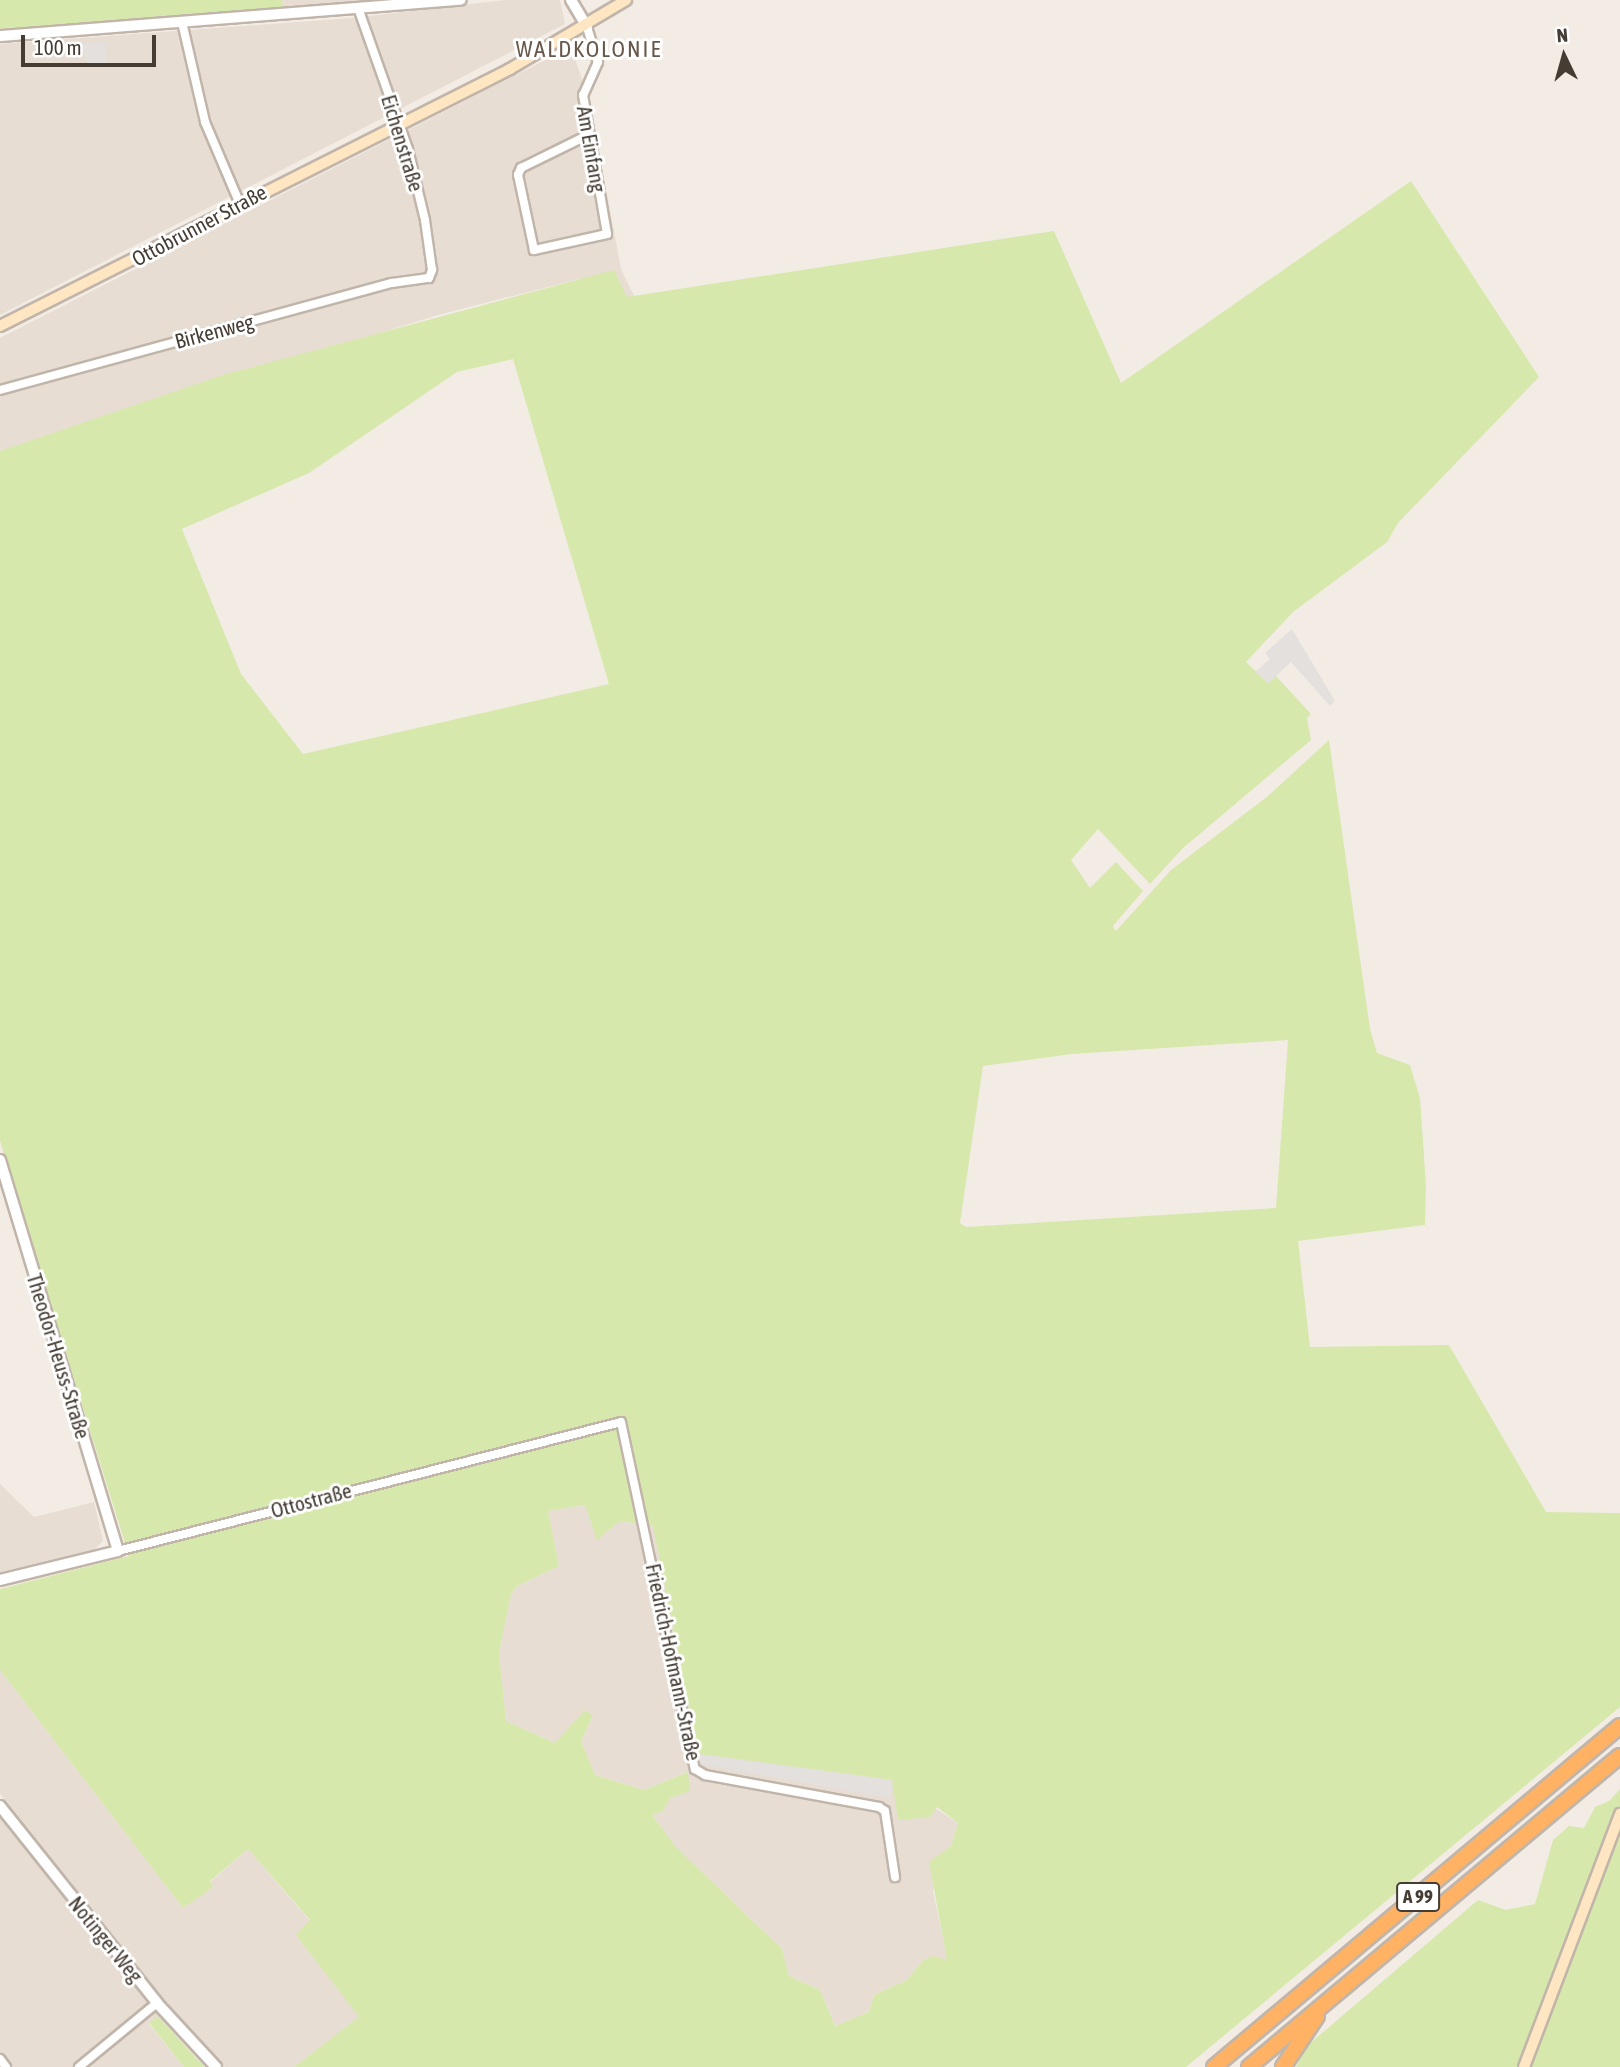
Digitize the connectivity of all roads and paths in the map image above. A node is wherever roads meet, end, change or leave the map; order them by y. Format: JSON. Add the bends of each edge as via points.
{"nodes":[{"id":1,"x":460,"y":0,"type":"edge"},
{"id":2,"x":571,"y":0,"type":"edge"},
{"id":3,"x":626,"y":0,"type":"edge"},
{"id":4,"x":359,"y":11,"type":"junction"},
{"id":5,"x":182,"y":22,"type":"junction"},
{"id":6,"x":587,"y":27,"type":"junction"},
{"id":7,"x":0,"y":36,"type":"edge"},
{"id":8,"x":399,"y":123,"type":"junction"},
{"id":9,"x":588,"y":135,"type":"junction"},
{"id":10,"x":240,"y":204,"type":"junction"},
{"id":11,"x":429,"y":278,"type":"joint"},
{"id":12,"x":0,"y":326,"type":"edge"},
{"id":13,"x":0,"y":390,"type":"edge"},
{"id":14,"x":0,"y":1160,"type":"edge"},
{"id":15,"x":621,"y":1422,"type":"joint"},
{"id":16,"x":118,"y":1551,"type":"junction"},
{"id":17,"x":0,"y":1580,"type":"edge"},
{"id":18,"x":1620,"y":1726,"type":"edge"},
{"id":19,"x":1620,"y":1756,"type":"edge"},
{"id":20,"x":0,"y":1806,"type":"edge"},
{"id":21,"x":1618,"y":1819,"type":"edge"},
{"id":22,"x":4,"y":1820,"type":"edge"},
{"id":23,"x":895,"y":1877,"type":"dead end"},
{"id":24,"x":157,"y":2003,"type":"junction"},
{"id":25,"x":1320,"y":2008,"type":"junction"},
{"id":26,"x":0,"y":2059,"type":"edge"},
{"id":27,"x":6,"y":2067,"type":"edge"},
{"id":28,"x":79,"y":2067,"type":"edge"},
{"id":29,"x":216,"y":2067,"type":"edge"},
{"id":30,"x":1214,"y":2067,"type":"edge"},
{"id":31,"x":1249,"y":2067,"type":"edge"},
{"id":32,"x":1283,"y":2067,"type":"edge"},
{"id":33,"x":1524,"y":2067,"type":"edge"}],
"edges":[{"from":1,"to":4,"type":"street"},
{"from":2,"to":6,"type":"street"},
{"from":3,"to":6,"type":"main road","name":"Ottobrunner Straße"},
{"from":4,"to":5,"type":"street"},
{"from":4,"to":8,"type":"street","name":"Eichenstraße"},
{"from":5,"to":7,"type":"street"},
{"from":5,"to":10,"type":"street","via":[[205,121]]},
{"from":6,"to":8,"type":"main road","name":"Ottobrunner Straße"},
{"from":6,"to":9,"type":"street","name":"Am Einfang","via":[[598,53],[583,95]]},
{"from":8,"to":10,"type":"main road","name":"Ottobrunner Straße"},
{"from":8,"to":11,"type":"street","name":"Eichenstraße","via":[[425,220],[432,270]]},
{"from":9,"to":9,"type":"street","name":"Am Einfang","via":[[607,234],[534,250],[517,175],[521,168]]},
{"from":10,"to":12,"type":"main road","name":"Ottobrunner Straße","via":[[221,218]]},
{"from":11,"to":13,"type":"street","name":"Birkenweg","via":[[392,283]]},
{"from":14,"to":16,"type":"street","name":"Theodor-Heuss-Straße"},
{"from":15,"to":16,"type":"street","name":"Ottostraße"},
{"from":15,"to":23,"type":"street","name":"Friedrich-Hofmann-Straße","via":[[695,1769],[705,1775],[880,1807],[885,1811]]},
{"from":16,"to":17,"type":"street","name":"Ottostraße"},
{"from":18,"to":30,"type":"highway","number":"A 99"},
{"from":19,"to":25,"type":"highway","number":"A 99"},
{"from":20,"to":22,"type":"street","name":"Notinger Weg"},
{"from":21,"to":33,"type":"main road"},
{"from":22,"to":24,"type":"street","name":"Notinger Weg"},
{"from":24,"to":28,"type":"street"},
{"from":24,"to":29,"type":"street","name":"Notinger Weg"},
{"from":25,"to":31,"type":"highway","number":"A 99"},
{"from":25,"to":32,"type":"highway"},
{"from":26,"to":27,"type":"street"}]}
